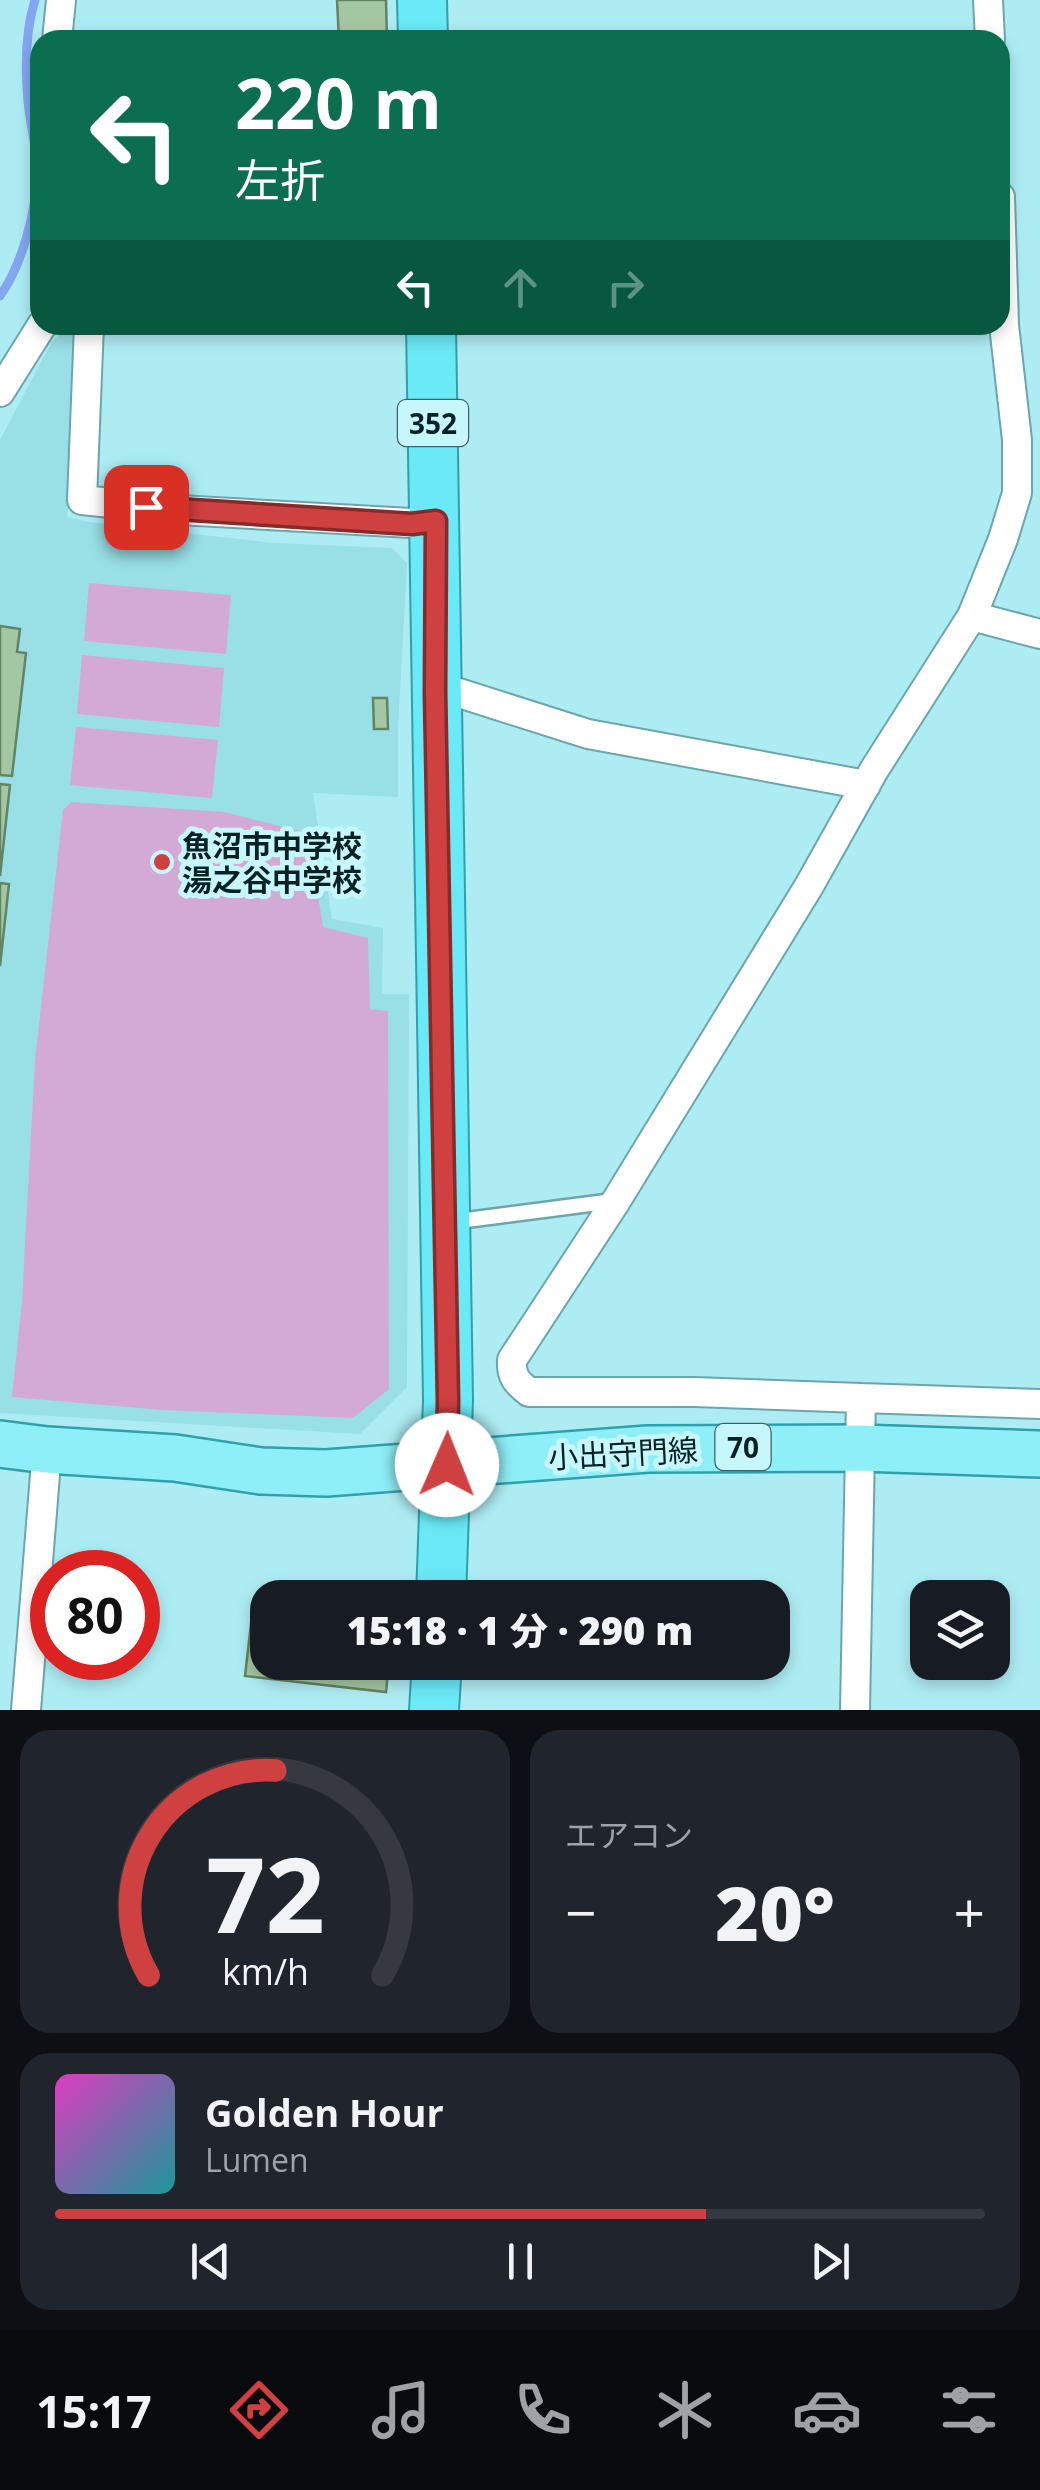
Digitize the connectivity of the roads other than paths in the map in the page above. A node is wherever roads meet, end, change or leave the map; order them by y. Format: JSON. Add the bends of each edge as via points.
{"nodes":[{"id":1,"x":61,"y":0,"type":"edge"},
{"id":2,"x":422,"y":0,"type":"edge"},
{"id":3,"x":988,"y":0,"type":"edge"},
{"id":4,"x":58,"y":30,"type":"edge"},
{"id":5,"x":424,"y":30,"type":"edge"},
{"id":6,"x":990,"y":30,"type":"edge"},
{"id":7,"x":36,"y":335,"type":"edge"},
{"id":8,"x":89,"y":335,"type":"edge"},
{"id":9,"x":431,"y":335,"type":"edge"},
{"id":10,"x":1005,"y":335,"type":"edge"},
{"id":11,"x":0,"y":392,"type":"edge"},
{"id":12,"x":436,"y":521,"type":"junction"},
{"id":13,"x":972,"y":616,"type":"junction"},
{"id":14,"x":1040,"y":634,"type":"edge"},
{"id":15,"x":435,"y":692,"type":"junction"},
{"id":16,"x":866,"y":785,"type":"junction"},
{"id":17,"x":616,"y":1201,"type":"junction"},
{"id":18,"x":445,"y":1222,"type":"junction"},
{"id":19,"x":862,"y":1398,"type":"junction"},
{"id":20,"x":1040,"y":1404,"type":"edge"},
{"id":21,"x":0,"y":1444,"type":"edge"},
{"id":22,"x":860,"y":1448,"type":"junction"},
{"id":23,"x":47,"y":1450,"type":"junction"},
{"id":24,"x":1040,"y":1454,"type":"edge"},
{"id":25,"x":447,"y":1465,"type":"junction"},
{"id":26,"x":442,"y":1580,"type":"edge"},
{"id":27,"x":436,"y":1680,"type":"edge"},
{"id":28,"x":26,"y":1710,"type":"edge"},
{"id":29,"x":434,"y":1710,"type":"edge"},
{"id":30,"x":855,"y":1710,"type":"edge"}],
"edges":[{"from":1,"to":4,"type":"street"},
{"from":2,"to":5,"type":"highway"},
{"from":3,"to":6,"type":"street"},
{"from":7,"to":11,"type":"street"},
{"from":8,"to":12,"type":"street","via":[[82,500]]},
{"from":9,"to":12,"type":"highway","number":"352"},
{"from":10,"to":13,"type":"street","via":[[1017,493]]},
{"from":12,"to":15,"type":"highway","number":"352"},
{"from":13,"to":14,"type":"street"},
{"from":13,"to":16,"type":"street"},
{"from":15,"to":16,"type":"street","via":[[459,693],[588,734]]},
{"from":15,"to":18,"type":"highway","number":"352"},
{"from":16,"to":17,"type":"street"},
{"from":17,"to":18,"type":"lane"},
{"from":17,"to":19,"type":"street","via":[[512,1360],[518,1384],[529,1392]]},
{"from":18,"to":25,"type":"highway","number":"352"},
{"from":19,"to":20,"type":"street"},
{"from":19,"to":22,"type":"street"},
{"from":21,"to":23,"type":"main road","number":"70"},
{"from":22,"to":24,"type":"main road","name":"小出守門線","number":"70"},
{"from":22,"to":25,"type":"main road","name":"小出守門線","number":"70","via":[[648,1449]]},
{"from":22,"to":30,"type":"street"},
{"from":23,"to":25,"type":"main road","number":"70","via":[[260,1470]]},
{"from":23,"to":28,"type":"street"},
{"from":25,"to":26,"type":"highway","number":"352"},
{"from":27,"to":29,"type":"highway"}]}
